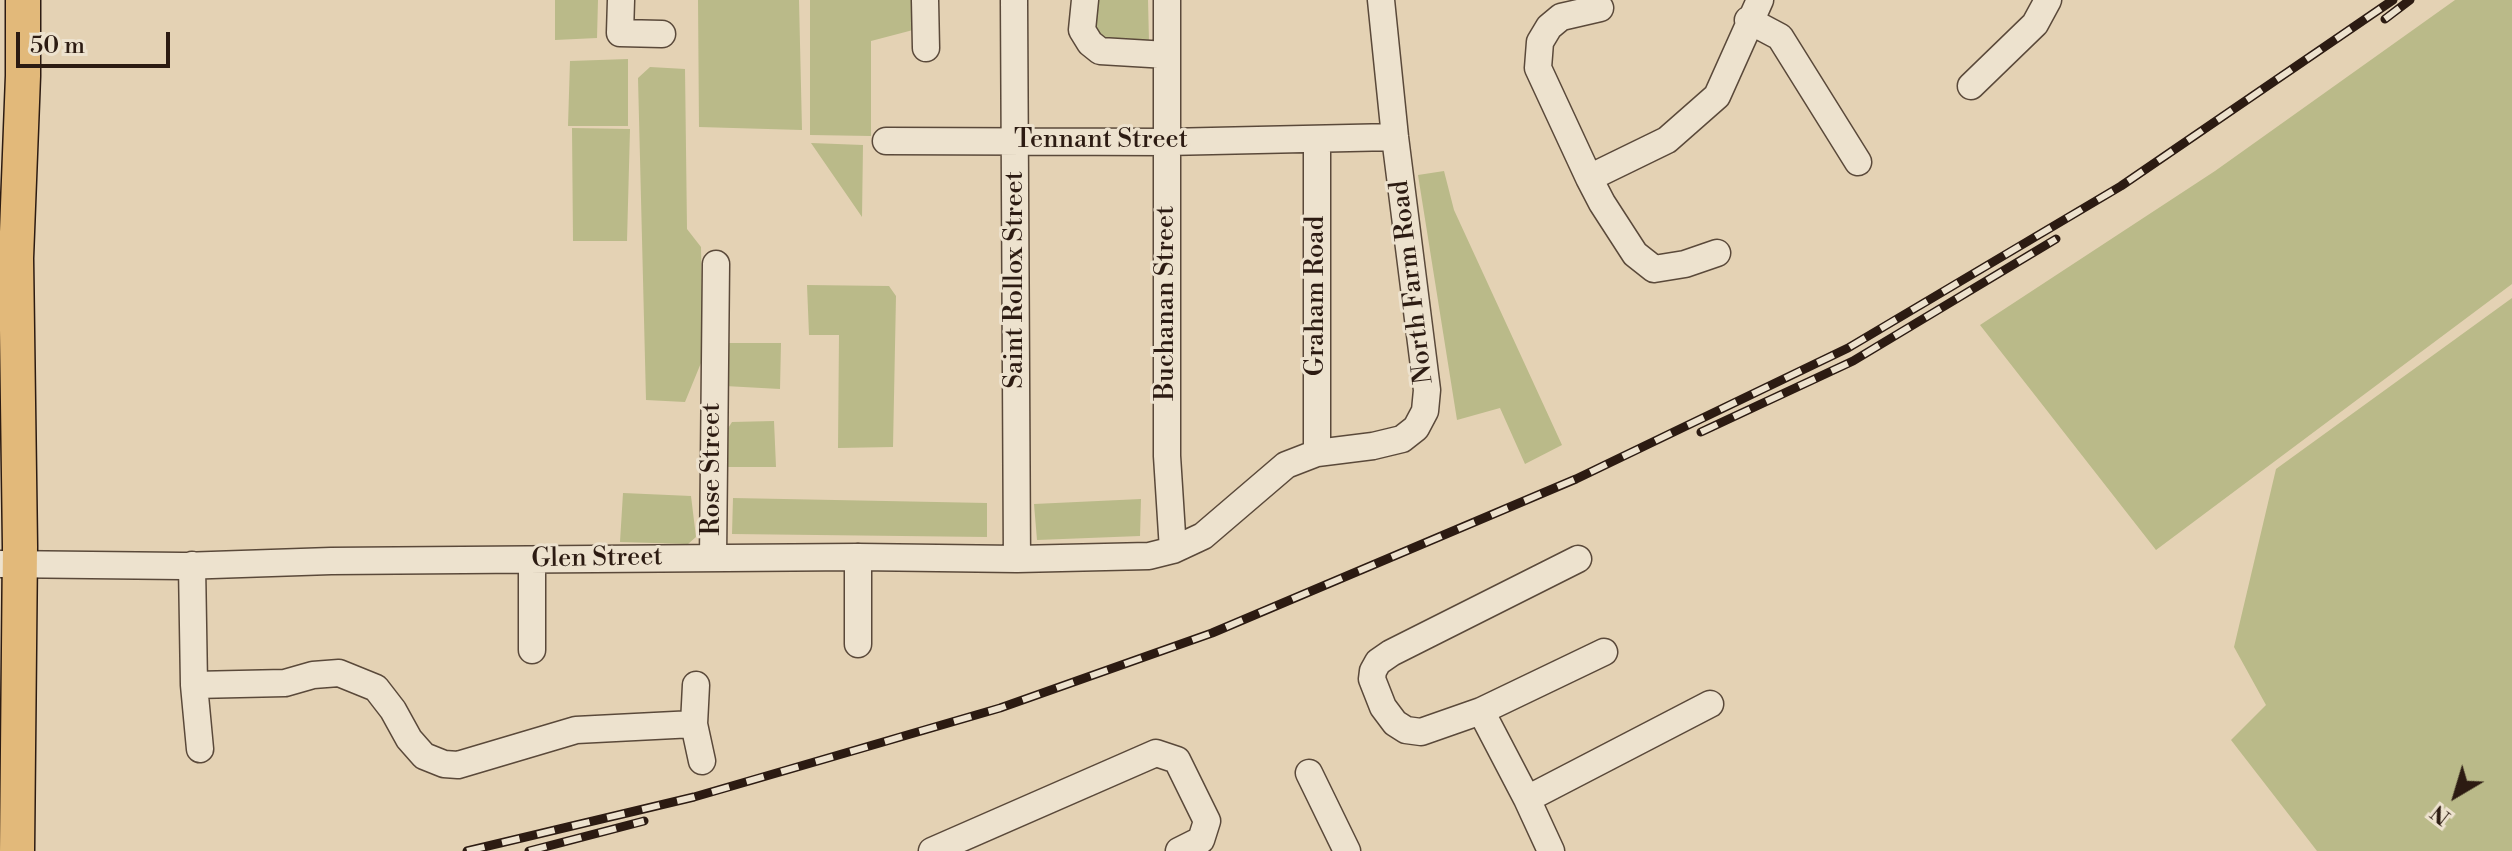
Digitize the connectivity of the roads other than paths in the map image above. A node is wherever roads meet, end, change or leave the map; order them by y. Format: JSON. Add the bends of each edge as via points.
{"nodes":[{"id":1,"x":23,"y":0,"type":"edge"},
{"id":2,"x":621,"y":0,"type":"edge"},
{"id":3,"x":925,"y":0,"type":"edge"},
{"id":4,"x":1014,"y":0,"type":"edge"},
{"id":5,"x":1085,"y":0,"type":"edge"},
{"id":6,"x":1167,"y":0,"type":"edge"},
{"id":7,"x":1381,"y":0,"type":"edge"},
{"id":8,"x":2048,"y":0,"type":"edge"},
{"id":9,"x":1600,"y":8,"type":"dead end"},
{"id":10,"x":1754,"y":10,"type":"edge"},
{"id":11,"x":662,"y":34,"type":"dead end"},
{"id":12,"x":926,"y":48,"type":"dead end"},
{"id":13,"x":1167,"y":55,"type":"junction"},
{"id":14,"x":1971,"y":86,"type":"dead end"},
{"id":15,"x":1395,"y":137,"type":"junction"},
{"id":16,"x":1317,"y":139,"type":"junction"},
{"id":17,"x":886,"y":141,"type":"dead end"},
{"id":18,"x":1015,"y":141,"type":"junction"},
{"id":19,"x":1166,"y":142,"type":"junction"},
{"id":20,"x":1858,"y":162,"type":"dead end"},
{"id":21,"x":1589,"y":178,"type":"junction"},
{"id":22,"x":1717,"y":253,"type":"dead end"},
{"id":23,"x":716,"y":264,"type":"dead end"},
{"id":24,"x":1317,"y":453,"type":"junction"},
{"id":25,"x":1173,"y":550,"type":"junction"},
{"id":26,"x":858,"y":557,"type":"junction"},
{"id":27,"x":713,"y":558,"type":"junction"},
{"id":28,"x":1017,"y":559,"type":"junction"},
{"id":29,"x":1578,"y":559,"type":"dead end"},
{"id":30,"x":532,"y":560,"type":"junction"},
{"id":31,"x":10,"y":564,"type":"edge"},
{"id":32,"x":192,"y":565,"type":"junction"},
{"id":33,"x":858,"y":644,"type":"dead end"},
{"id":34,"x":532,"y":650,"type":"dead end"},
{"id":35,"x":1604,"y":652,"type":"dead end"},
{"id":36,"x":194,"y":685,"type":"junction"},
{"id":37,"x":696,"y":685,"type":"dead end"},
{"id":38,"x":1710,"y":704,"type":"dead end"},
{"id":39,"x":1481,"y":711,"type":"junction"},
{"id":40,"x":682,"y":726,"type":"junction"},
{"id":41,"x":200,"y":749,"type":"dead end"},
{"id":42,"x":702,"y":761,"type":"dead end"},
{"id":43,"x":1309,"y":773,"type":"dead end"},
{"id":44,"x":1527,"y":799,"type":"junction"},
{"id":45,"x":17,"y":851,"type":"edge"},
{"id":46,"x":932,"y":851,"type":"edge"},
{"id":47,"x":1179,"y":851,"type":"edge"},
{"id":48,"x":1347,"y":851,"type":"edge"},
{"id":49,"x":1551,"y":851,"type":"edge"}],
"edges":[{"from":1,"to":31,"type":"main road"},
{"from":2,"to":11,"type":"street","via":[[620,33]]},
{"from":3,"to":12,"type":"street"},
{"from":4,"to":18,"type":"street","name":"Saint Rollox Street"},
{"from":5,"to":13,"type":"street","via":[[1082,30],[1100,51]]},
{"from":6,"to":13,"type":"street","name":"Buchanan Street"},
{"from":7,"to":15,"type":"street","name":"North Farm Road"},
{"from":8,"to":14,"type":"street","via":[[2035,24]]},
{"from":9,"to":21,"type":"street","via":[[1561,17],[1549,27],[1540,42],[1538,68]]},
{"from":10,"to":20,"type":"street","via":[[1780,37]]},
{"from":10,"to":21,"type":"street","via":[[1717,96],[1667,140]]},
{"from":13,"to":19,"type":"street","name":"Buchanan Street"},
{"from":15,"to":16,"type":"street","name":"Tennant Street"},
{"from":15,"to":24,"type":"street","name":"North Farm Road","via":[[1427,390],[1425,411],[1402,439]]},
{"from":16,"to":19,"type":"street","name":"Tennant Street"},
{"from":16,"to":24,"type":"street","name":"Graham Road"},
{"from":17,"to":18,"type":"street","name":"Tennant Street"},
{"from":18,"to":19,"type":"street","name":"Tennant Street"},
{"from":18,"to":28,"type":"street","name":"Saint Rollox Street"},
{"from":19,"to":25,"type":"street","name":"Buchanan Street","via":[[1167,456]]},
{"from":21,"to":22,"type":"street","via":[[1635,254],[1654,269]]},
{"from":23,"to":27,"type":"street","name":"Rose Street"},
{"from":24,"to":25,"type":"street","name":"North Farm Road","via":[[1286,465],[1203,536]]},
{"from":25,"to":28,"type":"street","name":"Glen Street","via":[[1149,556]]},
{"from":26,"to":27,"type":"street","name":"Glen Street"},
{"from":26,"to":28,"type":"street","name":"Glen Street"},
{"from":26,"to":33,"type":"street"},
{"from":27,"to":30,"type":"street","name":"Glen Street"},
{"from":29,"to":39,"type":"street","via":[[1391,653],[1373,671],[1383,707],[1406,730],[1421,732]]},
{"from":30,"to":32,"type":"street","name":"Glen Street"},
{"from":30,"to":34,"type":"street"},
{"from":31,"to":32,"type":"street","name":"Glen Street"},
{"from":31,"to":45,"type":"main road"},
{"from":32,"to":36,"type":"street"},
{"from":35,"to":39,"type":"street"},
{"from":36,"to":40,"type":"street","via":[[272,685],[339,673],[376,688],[424,756],[444,764],[469,763],[576,730]]},
{"from":36,"to":41,"type":"street"},
{"from":37,"to":40,"type":"street"},
{"from":38,"to":44,"type":"street"},
{"from":39,"to":44,"type":"street"},
{"from":40,"to":42,"type":"street"},
{"from":43,"to":48,"type":"street"},
{"from":44,"to":49,"type":"street"},
{"from":46,"to":47,"type":"street","via":[[1156,753],[1177,760],[1207,821],[1201,840]]}]}
